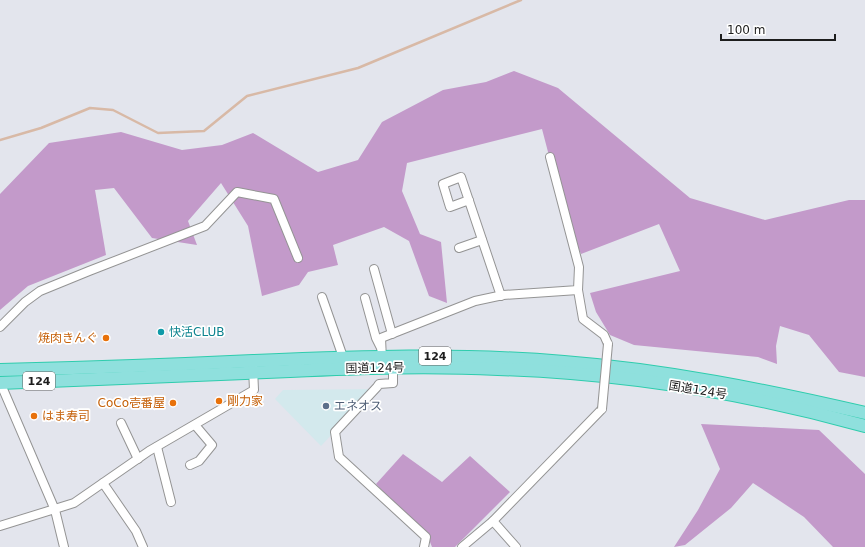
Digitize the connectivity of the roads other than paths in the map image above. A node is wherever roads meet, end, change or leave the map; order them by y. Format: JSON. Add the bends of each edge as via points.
{"nodes":[{"id":1,"x":550,"y":157,"type":"dead end"},
{"id":2,"x":469,"y":200,"type":"dead end"},
{"id":3,"x":482,"y":240,"type":"junction"},
{"id":4,"x":459,"y":248,"type":"dead end"},
{"id":5,"x":298,"y":258,"type":"dead end"},
{"id":6,"x":374,"y":269,"type":"dead end"},
{"id":7,"x":578,"y":290,"type":"junction"},
{"id":8,"x":501,"y":296,"type":"junction"},
{"id":9,"x":322,"y":297,"type":"dead end"},
{"id":10,"x":365,"y":298,"type":"dead end"},
{"id":11,"x":0,"y":327,"type":"edge"},
{"id":12,"x":392,"y":334,"type":"junction"},
{"id":13,"x":343,"y":358,"type":"junction"},
{"id":14,"x":384,"y":360,"type":"junction"},
{"id":15,"x":253,"y":367,"type":"junction"},
{"id":16,"x":0,"y":370,"type":"edge"},
{"id":17,"x":0,"y":382,"type":"edge"},
{"id":18,"x":865,"y":413,"type":"edge"},
{"id":19,"x":121,"y":423,"type":"dead end"},
{"id":20,"x":195,"y":425,"type":"junction"},
{"id":21,"x":865,"y":426,"type":"edge"},
{"id":22,"x":157,"y":447,"type":"junction"},
{"id":23,"x":138,"y":459,"type":"junction"},
{"id":24,"x":190,"y":466,"type":"dead end"},
{"id":25,"x":103,"y":483,"type":"junction"},
{"id":26,"x":171,"y":502,"type":"dead end"},
{"id":27,"x":55,"y":510,"type":"junction"},
{"id":28,"x":493,"y":521,"type":"junction"},
{"id":29,"x":0,"y":526,"type":"edge"},
{"id":30,"x":64,"y":547,"type":"edge"},
{"id":31,"x":143,"y":547,"type":"edge"},
{"id":32,"x":424,"y":547,"type":"edge"},
{"id":33,"x":462,"y":547,"type":"edge"},
{"id":34,"x":516,"y":547,"type":"edge"}],
"edges":[{"from":1,"to":7,"type":"street","via":[[579,267]]},
{"from":2,"to":3,"type":"street"},
{"from":3,"to":4,"type":"street"},
{"from":3,"to":8,"type":"street"},
{"from":5,"to":11,"type":"street","via":[[274,199],[237,192],[205,226],[40,291]]},
{"from":6,"to":12,"type":"street"},
{"from":7,"to":8,"type":"street"},
{"from":7,"to":28,"type":"street","bridge":true,"via":[[583,319],[604,335],[608,344],[602,409]]},
{"from":8,"to":12,"type":"street","via":[[475,301]]},
{"from":9,"to":13,"type":"street"},
{"from":10,"to":14,"type":"street"},
{"from":12,"to":14,"type":"street","via":[[381,338]]},
{"from":13,"to":14,"type":"highway","name":"国道124号","number":"124"},
{"from":13,"to":15,"type":"highway","name":"国道124号","number":"124"},
{"from":14,"to":15,"type":"highway","name":"国道124号","number":"124"},
{"from":14,"to":18,"type":"highway","name":"国道124号","number":"124","via":[[442,356],[626,368],[783,394]]},
{"from":14,"to":21,"type":"highway","name":"国道124号","number":"124","via":[[562,373],[697,389],[771,403]]},
{"from":14,"to":32,"type":"street","via":[[393,383],[379,384],[335,432],[338,457],[426,537]]},
{"from":15,"to":16,"type":"highway","name":"国道124号","number":"124"},
{"from":15,"to":17,"type":"highway","name":"国道124号","number":"124"},
{"from":15,"to":20,"type":"street","via":[[254,390]]},
{"from":17,"to":27,"type":"street"},
{"from":19,"to":23,"type":"street"},
{"from":20,"to":22,"type":"street"},
{"from":20,"to":24,"type":"street","via":[[212,445]]},
{"from":22,"to":23,"type":"street"},
{"from":22,"to":26,"type":"street"},
{"from":23,"to":25,"type":"street"},
{"from":25,"to":27,"type":"street","via":[[74,503]]},
{"from":25,"to":31,"type":"street","via":[[136,531]]},
{"from":27,"to":29,"type":"street"},
{"from":27,"to":30,"type":"street"},
{"from":28,"to":33,"type":"street"},
{"from":28,"to":34,"type":"street"}]}
